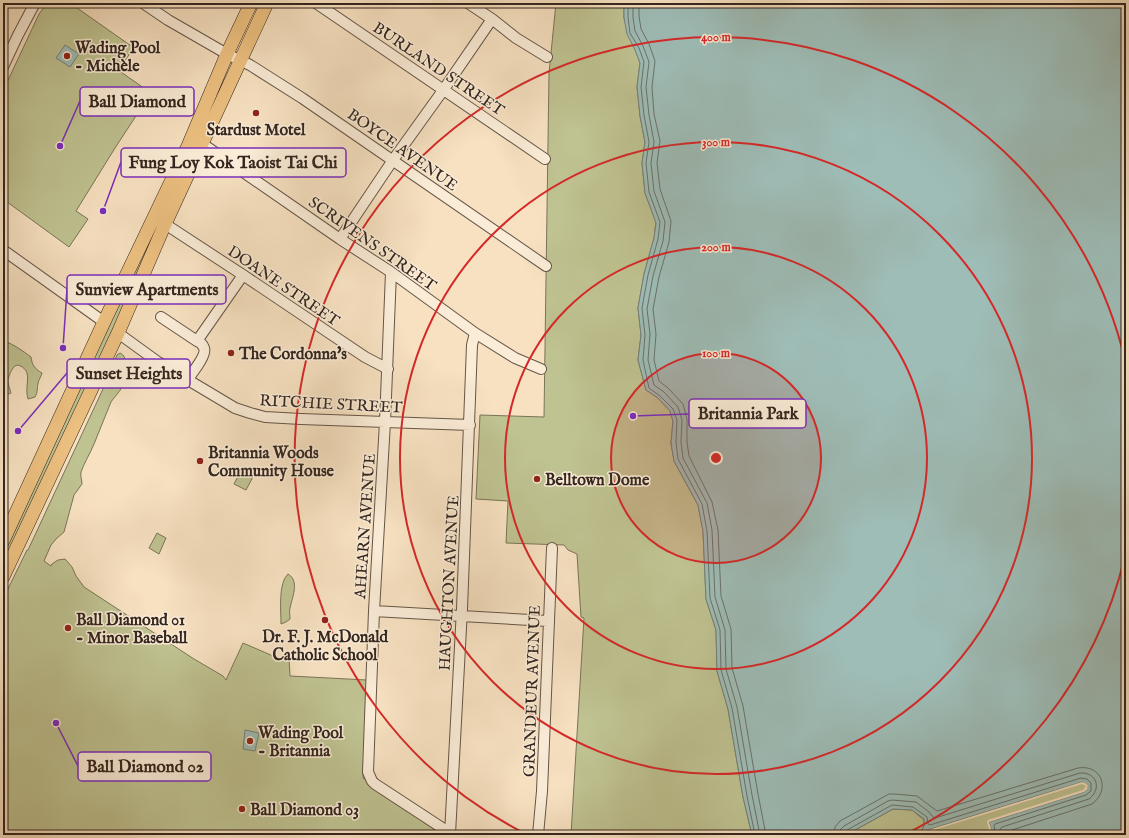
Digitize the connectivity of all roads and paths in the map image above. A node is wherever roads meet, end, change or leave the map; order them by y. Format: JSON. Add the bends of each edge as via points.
{"nodes":[{"id":1,"x":35,"y":3,"type":"edge"},
{"id":2,"x":143,"y":3,"type":"edge"},
{"id":3,"x":251,"y":3,"type":"edge"},
{"id":4,"x":267,"y":3,"type":"edge"},
{"id":5,"x":316,"y":3,"type":"edge"},
{"id":6,"x":468,"y":3,"type":"edge"},
{"id":7,"x":492,"y":19,"type":"junction"},
{"id":8,"x":227,"y":54,"type":"junction"},
{"id":9,"x":547,"y":56,"type":"dead end"},
{"id":10,"x":241,"y":60,"type":"junction"},
{"id":11,"x":3,"y":67,"type":"edge"},
{"id":12,"x":444,"y":90,"type":"junction"},
{"id":13,"x":197,"y":140,"type":"junction"},
{"id":14,"x":545,"y":159,"type":"dead end"},
{"id":15,"x":393,"y":160,"type":"junction"},
{"id":16,"x":165,"y":224,"type":"junction"},
{"id":17,"x":340,"y":239,"type":"junction"},
{"id":18,"x":3,"y":250,"type":"edge"},
{"id":19,"x":546,"y":266,"type":"dead end"},
{"id":20,"x":391,"y":272,"type":"junction"},
{"id":21,"x":243,"y":274,"type":"junction"},
{"id":22,"x":161,"y":317,"type":"dead end"},
{"id":23,"x":104,"y":322,"type":"junction"},
{"id":24,"x":118,"y":333,"type":"junction"},
{"id":25,"x":475,"y":333,"type":"junction"},
{"id":26,"x":197,"y":340,"type":"junction"},
{"id":27,"x":388,"y":369,"type":"junction"},
{"id":28,"x":541,"y":369,"type":"dead end"},
{"id":29,"x":188,"y":379,"type":"junction"},
{"id":30,"x":385,"y":422,"type":"junction"},
{"id":31,"x":470,"y":425,"type":"junction"},
{"id":32,"x":3,"y":541,"type":"edge"},
{"id":33,"x":552,"y":548,"type":"dead end"},
{"id":34,"x":3,"y":577,"type":"edge"},
{"id":35,"x":374,"y":611,"type":"junction"},
{"id":36,"x":462,"y":616,"type":"junction"},
{"id":37,"x":548,"y":621,"type":"junction"},
{"id":38,"x":451,"y":834,"type":"edge"},
{"id":39,"x":538,"y":835,"type":"edge"}],
"edges":[{"from":1,"to":11,"type":"street"},
{"from":2,"to":8,"type":"street","name":"BOYCE AVENUE"},
{"from":3,"to":8,"type":"main road"},
{"from":4,"to":10,"type":"main road"},
{"from":5,"to":12,"type":"street","name":"BURLAND STREET"},
{"from":6,"to":7,"type":"street"},
{"from":7,"to":9,"type":"street","via":[[516,38]]},
{"from":7,"to":12,"type":"street"},
{"from":8,"to":10,"type":"street","name":"BOYCE AVENUE"},
{"from":8,"to":13,"type":"main road"},
{"from":10,"to":13,"type":"main road"},
{"from":10,"to":15,"type":"street","name":"BOYCE AVENUE"},
{"from":12,"to":14,"type":"street","name":"BURLAND STREET"},
{"from":12,"to":15,"type":"street"},
{"from":13,"to":16,"type":"main road"},
{"from":13,"to":17,"type":"street","name":"SCRIVENS STREET"},
{"from":13,"to":23,"type":"main road"},
{"from":15,"to":17,"type":"street"},
{"from":15,"to":19,"type":"street","name":"BOYCE AVENUE"},
{"from":16,"to":21,"type":"street","name":"DOANE STREET"},
{"from":16,"to":24,"type":"main road"},
{"from":17,"to":20,"type":"street","name":"SCRIVENS STREET"},
{"from":18,"to":23,"type":"street"},
{"from":20,"to":25,"type":"street","name":"SCRIVENS STREET"},
{"from":20,"to":27,"type":"street","name":"AHEARN AVENUE"},
{"from":21,"to":26,"type":"street"},
{"from":21,"to":27,"type":"street","name":"DOANE STREET","via":[[365,357]]},
{"from":22,"to":26,"type":"street"},
{"from":23,"to":32,"type":"main road"},
{"from":24,"to":29,"type":"street","name":"RITCHIE STREET","via":[[158,362]]},
{"from":24,"to":34,"type":"main road"},
{"from":25,"to":28,"type":"street","name":"SCRIVENS STREET","via":[[515,358]]},
{"from":25,"to":31,"type":"street","name":"HAUGHTON AVENUE","via":[[472,345]]},
{"from":26,"to":29,"type":"street","via":[[205,353]]},
{"from":27,"to":30,"type":"street","name":"AHEARN AVENUE"},
{"from":29,"to":30,"type":"street","name":"RITCHIE STREET","via":[[235,408],[265,417]]},
{"from":30,"to":31,"type":"street","name":"RITCHIE STREET"},
{"from":30,"to":35,"type":"street","name":"AHEARN AVENUE"},
{"from":31,"to":36,"type":"street","name":"HAUGHTON AVENUE"},
{"from":33,"to":37,"type":"street","name":"GRANDEUR AVENUE"},
{"from":35,"to":36,"type":"street"},
{"from":35,"to":38,"type":"street","name":"AHEARN AVENUE","via":[[368,772],[372,781]]},
{"from":36,"to":37,"type":"street"},
{"from":36,"to":38,"type":"street","name":"HAUGHTON AVENUE"},
{"from":37,"to":39,"type":"street","name":"GRANDEUR AVENUE"}]}
